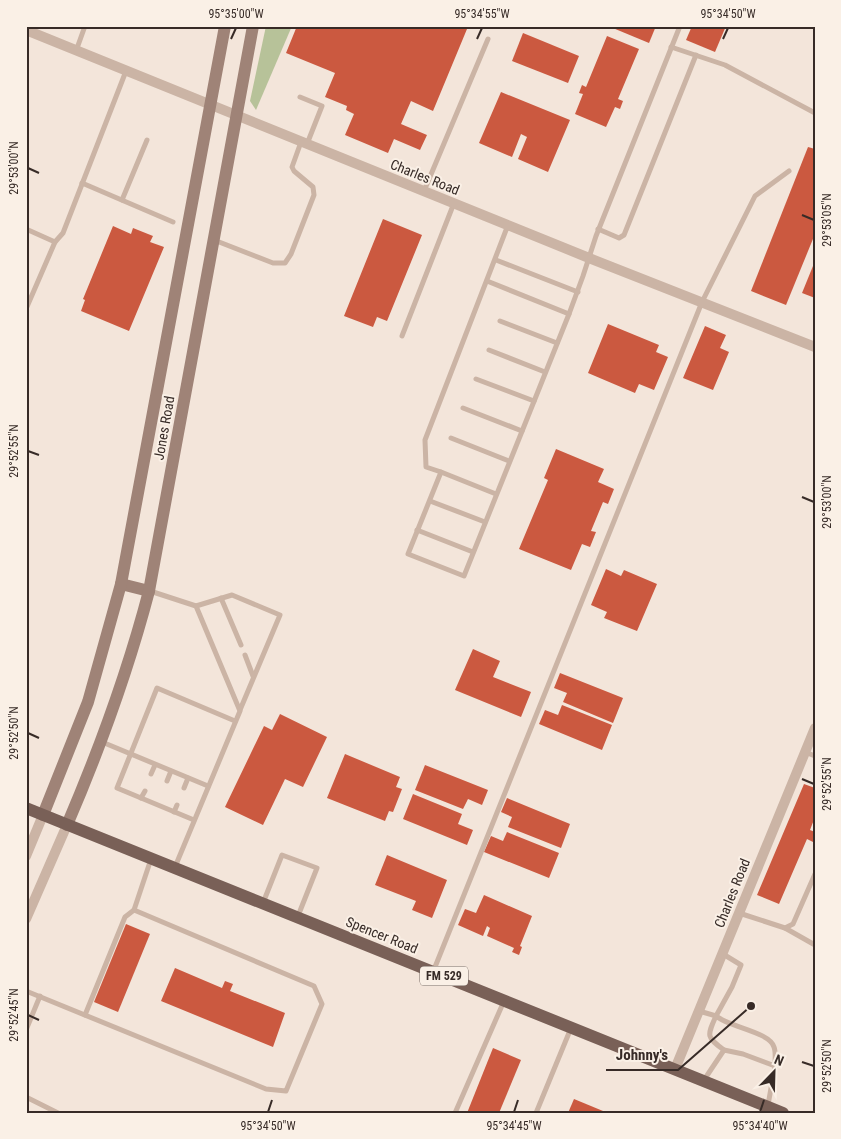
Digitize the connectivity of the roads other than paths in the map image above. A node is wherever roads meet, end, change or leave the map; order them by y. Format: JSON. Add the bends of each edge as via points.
{"nodes":[{"id":1,"x":85,"y":26,"type":"edge"},
{"id":2,"x":224,"y":26,"type":"edge"},
{"id":3,"x":253,"y":26,"type":"edge"},
{"id":4,"x":680,"y":26,"type":"edge"},
{"id":5,"x":26,"y":30,"type":"edge"},
{"id":6,"x":488,"y":39,"type":"dead end"},
{"id":7,"x":671,"y":46,"type":"junction"},
{"id":8,"x":76,"y":51,"type":"junction"},
{"id":9,"x":696,"y":55,"type":"junction"},
{"id":10,"x":126,"y":71,"type":"junction"},
{"id":11,"x":300,"y":97,"type":"dead end"},
{"id":12,"x":209,"y":106,"type":"junction"},
{"id":13,"x":815,"y":113,"type":"edge"},
{"id":14,"x":236,"y":116,"type":"junction"},
{"id":15,"x":147,"y":140,"type":"dead end"},
{"id":16,"x":304,"y":143,"type":"junction"},
{"id":17,"x":789,"y":171,"type":"dead end"},
{"id":18,"x":82,"y":183,"type":"junction"},
{"id":19,"x":424,"y":191,"type":"junction"},
{"id":20,"x":122,"y":200,"type":"junction"},
{"id":21,"x":454,"y":203,"type":"junction"},
{"id":22,"x":173,"y":222,"type":"dead end"},
{"id":23,"x":508,"y":224,"type":"junction"},
{"id":24,"x":26,"y":229,"type":"edge"},
{"id":25,"x":598,"y":229,"type":"junction"},
{"id":26,"x":213,"y":240,"type":"junction"},
{"id":27,"x":56,"y":242,"type":"junction"},
{"id":28,"x":589,"y":258,"type":"junction"},
{"id":29,"x":496,"y":260,"type":"junction"},
{"id":30,"x":487,"y":281,"type":"junction"},
{"id":31,"x":578,"y":292,"type":"junction"},
{"id":32,"x":702,"y":302,"type":"junction"},
{"id":33,"x":26,"y":309,"type":"edge"},
{"id":34,"x":569,"y":314,"type":"junction"},
{"id":35,"x":500,"y":321,"type":"dead end"},
{"id":36,"x":402,"y":336,"type":"dead end"},
{"id":37,"x":557,"y":343,"type":"junction"},
{"id":38,"x":815,"y":347,"type":"edge"},
{"id":39,"x":489,"y":350,"type":"dead end"},
{"id":40,"x":545,"y":372,"type":"junction"},
{"id":41,"x":476,"y":379,"type":"dead end"},
{"id":42,"x":534,"y":401,"type":"junction"},
{"id":43,"x":464,"y":408,"type":"dead end"},
{"id":44,"x":522,"y":431,"type":"junction"},
{"id":45,"x":451,"y":438,"type":"dead end"},
{"id":46,"x":509,"y":461,"type":"junction"},
{"id":47,"x":441,"y":472,"type":"junction"},
{"id":48,"x":496,"y":494,"type":"junction"},
{"id":49,"x":430,"y":501,"type":"junction"},
{"id":50,"x":485,"y":522,"type":"junction"},
{"id":51,"x":417,"y":530,"type":"junction"},
{"id":52,"x":473,"y":552,"type":"junction"},
{"id":53,"x":121,"y":584,"type":"junction"},
{"id":54,"x":149,"y":591,"type":"junction"},
{"id":55,"x":221,"y":598,"type":"junction"},
{"id":56,"x":196,"y":606,"type":"junction"},
{"id":57,"x":241,"y":645,"type":"dead end"},
{"id":58,"x":244,"y":654,"type":"dead end"},
{"id":59,"x":254,"y":676,"type":"junction"},
{"id":60,"x":240,"y":711,"type":"junction"},
{"id":61,"x":235,"y":721,"type":"junction"},
{"id":62,"x":815,"y":728,"type":"edge"},
{"id":63,"x":101,"y":742,"type":"junction"},
{"id":64,"x":131,"y":754,"type":"junction"},
{"id":65,"x":810,"y":754,"type":"edge"},
{"id":66,"x":155,"y":765,"type":"junction"},
{"id":67,"x":171,"y":771,"type":"junction"},
{"id":68,"x":151,"y":774,"type":"dead end"},
{"id":69,"x":188,"y":778,"type":"junction"},
{"id":70,"x":167,"y":781,"type":"dead end"},
{"id":71,"x":208,"y":786,"type":"junction"},
{"id":72,"x":184,"y":788,"type":"dead end"},
{"id":73,"x":145,"y":791,"type":"dead end"},
{"id":74,"x":141,"y":798,"type":"junction"},
{"id":75,"x":160,"y":798,"type":"dead end"},
{"id":76,"x":157,"y":805,"type":"junction"},
{"id":77,"x":177,"y":805,"type":"dead end"},
{"id":78,"x":26,"y":808,"type":"edge"},
{"id":79,"x":174,"y":812,"type":"junction"},
{"id":80,"x":43,"y":815,"type":"junction"},
{"id":81,"x":194,"y":820,"type":"junction"},
{"id":82,"x":67,"y":825,"type":"junction"},
{"id":83,"x":26,"y":856,"type":"edge"},
{"id":84,"x":152,"y":858,"type":"junction"},
{"id":85,"x":174,"y":868,"type":"junction"},
{"id":86,"x":815,"y":874,"type":"edge"},
{"id":87,"x":263,"y":903,"type":"junction"},
{"id":88,"x":134,"y":910,"type":"junction"},
{"id":89,"x":739,"y":913,"type":"junction"},
{"id":90,"x":297,"y":917,"type":"junction"},
{"id":91,"x":26,"y":919,"type":"edge"},
{"id":92,"x":785,"y":928,"type":"junction"},
{"id":93,"x":815,"y":945,"type":"edge"},
{"id":94,"x":722,"y":953,"type":"junction"},
{"id":95,"x":433,"y":972,"type":"junction"},
{"id":96,"x":26,"y":991,"type":"edge"},
{"id":97,"x":40,"y":996,"type":"junction"},
{"id":98,"x":504,"y":1000,"type":"junction"},
{"id":99,"x":699,"y":1011,"type":"junction"},
{"id":100,"x":85,"y":1015,"type":"junction"},
{"id":101,"x":716,"y":1016,"type":"junction"},
{"id":102,"x":571,"y":1027,"type":"junction"},
{"id":103,"x":26,"y":1030,"type":"edge"},
{"id":104,"x":724,"y":1050,"type":"junction"},
{"id":105,"x":775,"y":1066,"type":"junction"},
{"id":106,"x":675,"y":1069,"type":"junction"},
{"id":107,"x":703,"y":1081,"type":"junction"},
{"id":108,"x":26,"y":1097,"type":"edge"},
{"id":109,"x":768,"y":1106,"type":"junction"},
{"id":110,"x":58,"y":1113,"type":"edge"},
{"id":111,"x":455,"y":1113,"type":"edge"},
{"id":112,"x":536,"y":1113,"type":"edge"},
{"id":113,"x":783,"y":1113,"type":"edge"}],
"edges":[{"from":1,"to":8,"type":"lane"},
{"from":2,"to":12,"type":"main road","name":"Jones Road"},
{"from":3,"to":14,"type":"main road","name":"Jones Road"},
{"from":4,"to":7,"type":"lane"},
{"from":5,"to":8,"type":"street","name":"Charles Road"},
{"from":6,"to":19,"type":"lane"},
{"from":7,"to":9,"type":"lane"},
{"from":7,"to":25,"type":"lane"},
{"from":8,"to":10,"type":"street","name":"Charles Road"},
{"from":9,"to":13,"type":"lane","via":[[726,65]]},
{"from":9,"to":25,"type":"lane","via":[[624,235],[619,238]]},
{"from":10,"to":12,"type":"street","name":"Charles Road"},
{"from":10,"to":18,"type":"lane"},
{"from":11,"to":16,"type":"lane","via":[[322,106]]},
{"from":12,"to":14,"type":"street","name":"Charles Road"},
{"from":12,"to":53,"type":"main road","name":"Jones Road"},
{"from":14,"to":16,"type":"street","name":"Charles Road"},
{"from":14,"to":26,"type":"main road","name":"Jones Road"},
{"from":15,"to":20,"type":"lane"},
{"from":16,"to":19,"type":"street","name":"Charles Road"},
{"from":16,"to":26,"type":"lane","via":[[292,167],[313,187],[314,195],[285,263],[273,264]]},
{"from":17,"to":32,"type":"lane","via":[[754,196]]},
{"from":18,"to":20,"type":"lane"},
{"from":18,"to":27,"type":"lane","via":[[63,233]]},
{"from":19,"to":21,"type":"street","name":"Charles Road"},
{"from":20,"to":22,"type":"lane"},
{"from":21,"to":23,"type":"street","name":"Charles Road"},
{"from":21,"to":36,"type":"lane"},
{"from":23,"to":28,"type":"street","name":"Charles Road"},
{"from":23,"to":29,"type":"lane"},
{"from":24,"to":27,"type":"lane"},
{"from":25,"to":28,"type":"lane"},
{"from":26,"to":54,"type":"main road","name":"Jones Road"},
{"from":27,"to":33,"type":"lane"},
{"from":28,"to":31,"type":"lane"},
{"from":28,"to":32,"type":"street","name":"Charles Road"},
{"from":29,"to":30,"type":"lane"},
{"from":29,"to":31,"type":"lane"},
{"from":30,"to":34,"type":"lane"},
{"from":30,"to":47,"type":"lane","via":[[425,440],[426,467]]},
{"from":31,"to":34,"type":"lane"},
{"from":32,"to":38,"type":"street","name":"Charles Road"},
{"from":32,"to":95,"type":"lane"},
{"from":34,"to":37,"type":"lane"},
{"from":35,"to":37,"type":"lane"},
{"from":37,"to":40,"type":"lane"},
{"from":39,"to":40,"type":"lane"},
{"from":40,"to":42,"type":"lane"},
{"from":41,"to":42,"type":"lane"},
{"from":42,"to":44,"type":"lane"},
{"from":43,"to":44,"type":"lane"},
{"from":44,"to":46,"type":"lane"},
{"from":45,"to":46,"type":"lane"},
{"from":46,"to":48,"type":"lane"},
{"from":47,"to":48,"type":"lane"},
{"from":47,"to":49,"type":"lane"},
{"from":48,"to":50,"type":"lane"},
{"from":49,"to":50,"type":"lane"},
{"from":49,"to":51,"type":"lane"},
{"from":50,"to":52,"type":"lane"},
{"from":51,"to":52,"type":"lane"},
{"from":51,"to":52,"type":"lane","via":[[408,554],[456,573],[464,576]]},
{"from":53,"to":54,"type":"main road"},
{"from":53,"to":80,"type":"main road","name":"Jones Road","via":[[88,702]]},
{"from":54,"to":56,"type":"lane"},
{"from":54,"to":63,"type":"main road","name":"Jones Road","via":[[128,668]]},
{"from":55,"to":56,"type":"lane"},
{"from":55,"to":57,"type":"lane"},
{"from":55,"to":59,"type":"lane","via":[[232,595],[280,615]]},
{"from":56,"to":60,"type":"lane"},
{"from":58,"to":59,"type":"lane"},
{"from":59,"to":60,"type":"lane"},
{"from":60,"to":61,"type":"lane"},
{"from":61,"to":64,"type":"lane","via":[[157,688]]},
{"from":61,"to":71,"type":"lane"},
{"from":62,"to":65,"type":"street","name":"Charles Road"},
{"from":63,"to":64,"type":"lane"},
{"from":63,"to":82,"type":"main road","name":"Jones Road"},
{"from":64,"to":66,"type":"lane"},
{"from":64,"to":74,"type":"lane","via":[[117,788]]},
{"from":65,"to":89,"type":"street","name":"Charles Road"},
{"from":66,"to":67,"type":"lane"},
{"from":66,"to":68,"type":"lane"},
{"from":67,"to":69,"type":"lane"},
{"from":67,"to":70,"type":"lane"},
{"from":69,"to":71,"type":"lane"},
{"from":69,"to":72,"type":"lane"},
{"from":71,"to":81,"type":"lane"},
{"from":73,"to":74,"type":"lane"},
{"from":74,"to":76,"type":"lane"},
{"from":75,"to":76,"type":"lane"},
{"from":76,"to":79,"type":"lane"},
{"from":77,"to":79,"type":"lane"},
{"from":78,"to":80,"type":"main road","name":"Spencer Road","number":"FM 529"},
{"from":79,"to":81,"type":"lane"},
{"from":80,"to":82,"type":"main road","name":"Spencer Road","number":"FM 529"},
{"from":80,"to":83,"type":"street"},
{"from":81,"to":85,"type":"lane"},
{"from":82,"to":84,"type":"main road","name":"Spencer Road","number":"FM 529"},
{"from":82,"to":91,"type":"street"},
{"from":84,"to":85,"type":"main road","name":"Spencer Road","number":"FM 529"},
{"from":84,"to":88,"type":"lane"},
{"from":85,"to":87,"type":"main road","name":"Spencer Road","number":"FM 529"},
{"from":86,"to":92,"type":"lane","via":[[793,924]]},
{"from":87,"to":90,"type":"main road","name":"Spencer Road","number":"FM 529"},
{"from":87,"to":90,"type":"lane","via":[[282,855],[317,868]]},
{"from":88,"to":100,"type":"lane","via":[[125,917]]},
{"from":88,"to":100,"type":"lane","via":[[314,986],[322,1004],[286,1091],[266,1089]]},
{"from":89,"to":92,"type":"lane"},
{"from":89,"to":94,"type":"street","name":"Charles Road"},
{"from":90,"to":95,"type":"main road","name":"Spencer Road","number":"FM 529"},
{"from":92,"to":93,"type":"lane"},
{"from":94,"to":99,"type":"street","name":"Charles Road"},
{"from":94,"to":101,"type":"lane","via":[[741,965]]},
{"from":95,"to":98,"type":"main road","name":"Spencer Road","number":"FM 529"},
{"from":96,"to":97,"type":"lane"},
{"from":97,"to":100,"type":"lane"},
{"from":97,"to":103,"type":"lane"},
{"from":98,"to":102,"type":"main road","name":"Spencer Road","number":"FM 529"},
{"from":98,"to":111,"type":"lane"},
{"from":99,"to":101,"type":"lane"},
{"from":99,"to":106,"type":"street","name":"Charles Road"},
{"from":101,"to":104,"type":"lane","via":[[709,1035]]},
{"from":101,"to":105,"type":"lane","via":[[723,1022],[768,1038],[774,1046]]},
{"from":102,"to":106,"type":"main road","name":"Spencer Road","number":"FM 529"},
{"from":102,"to":112,"type":"lane"},
{"from":104,"to":105,"type":"lane"},
{"from":104,"to":107,"type":"lane"},
{"from":105,"to":109,"type":"lane"},
{"from":106,"to":107,"type":"main road","name":"Spencer Road","number":"FM 529"},
{"from":107,"to":109,"type":"main road","name":"Spencer Road","number":"FM 529"},
{"from":108,"to":110,"type":"lane"},
{"from":109,"to":113,"type":"main road","name":"Spencer Road","number":"FM 529"}]}
